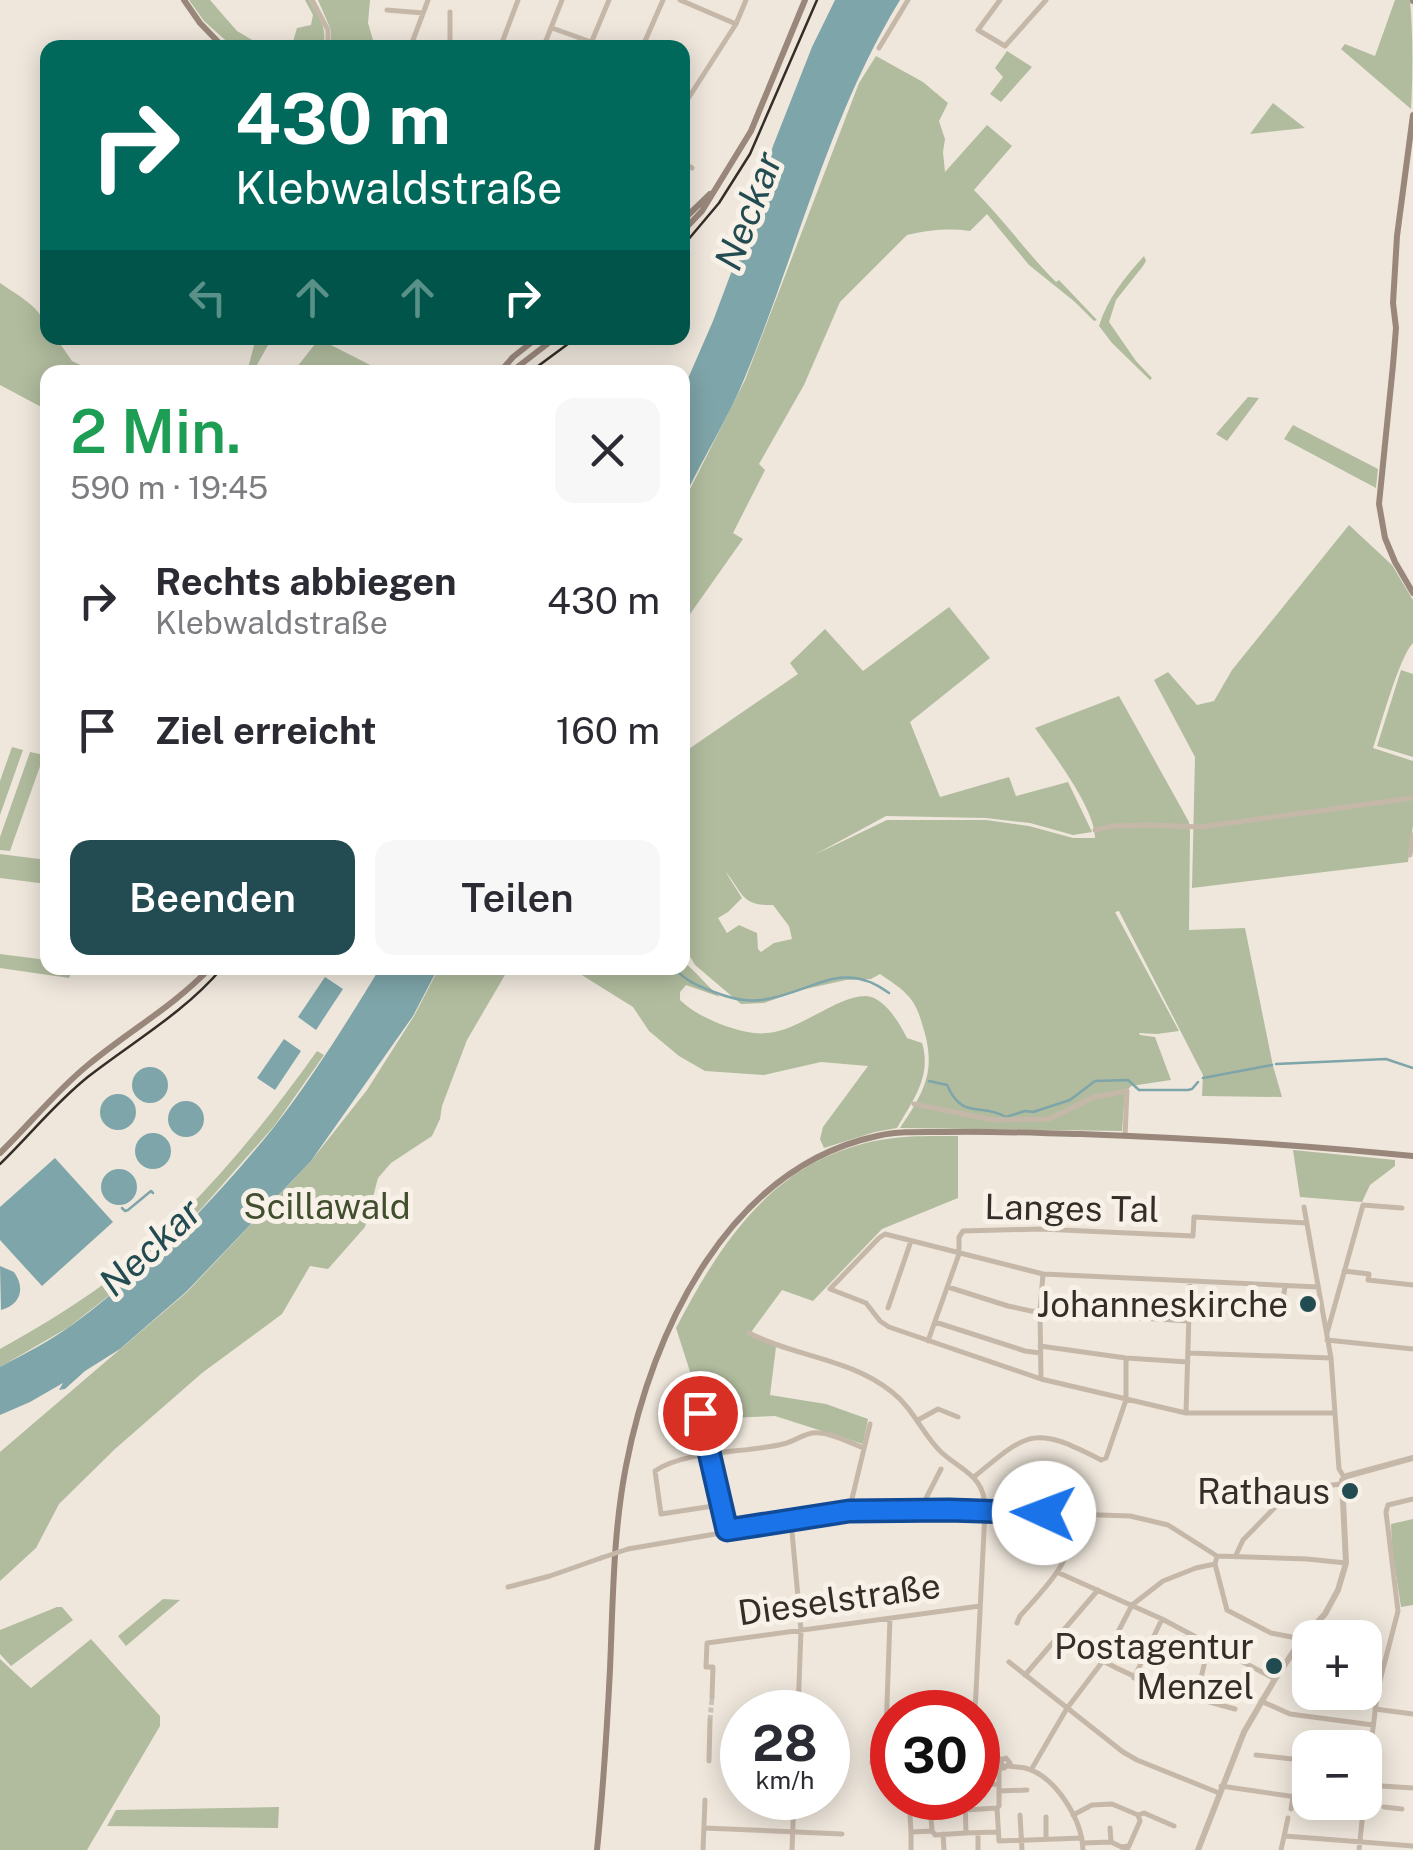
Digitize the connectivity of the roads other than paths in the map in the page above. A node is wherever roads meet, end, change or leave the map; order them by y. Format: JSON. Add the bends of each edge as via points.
{"nodes":[{"id":1,"x":184,"y":0,"type":"edge"},
{"id":2,"x":312,"y":0,"type":"edge"},
{"id":3,"x":428,"y":0,"type":"edge"},
{"id":4,"x":518,"y":0,"type":"edge"},
{"id":5,"x":562,"y":0,"type":"edge"},
{"id":6,"x":609,"y":0,"type":"edge"},
{"id":7,"x":663,"y":0,"type":"edge"},
{"id":8,"x":680,"y":0,"type":"edge"},
{"id":9,"x":746,"y":0,"type":"edge"},
{"id":10,"x":805,"y":0,"type":"edge"},
{"id":11,"x":908,"y":0,"type":"edge"},
{"id":12,"x":1000,"y":0,"type":"edge"},
{"id":13,"x":1046,"y":0,"type":"edge"},
{"id":14,"x":388,"y":10,"type":"dead end"},
{"id":15,"x":450,"y":12,"type":"dead end"},
{"id":16,"x":423,"y":13,"type":"junction"},
{"id":17,"x":736,"y":24,"type":"junction"},
{"id":18,"x":552,"y":28,"type":"junction"},
{"id":19,"x":216,"y":40,"type":"edge"},
{"id":20,"x":328,"y":40,"type":"edge"},
{"id":21,"x":411,"y":40,"type":"edge"},
{"id":22,"x":450,"y":40,"type":"edge"},
{"id":23,"x":503,"y":40,"type":"edge"},
{"id":24,"x":547,"y":40,"type":"edge"},
{"id":25,"x":581,"y":40,"type":"edge"},
{"id":26,"x":593,"y":40,"type":"edge"},
{"id":27,"x":646,"y":40,"type":"edge"},
{"id":28,"x":879,"y":48,"type":"dead end"},
{"id":29,"x":690,"y":96,"type":"edge"},
{"id":30,"x":1413,"y":115,"type":"edge"},
{"id":31,"x":714,"y":190,"type":"junction"},
{"id":32,"x":690,"y":213,"type":"edge"},
{"id":33,"x":690,"y":224,"type":"edge"},
{"id":34,"x":528,"y":345,"type":"edge"},
{"id":35,"x":546,"y":345,"type":"edge"},
{"id":36,"x":506,"y":365,"type":"edge"},
{"id":37,"x":520,"y":365,"type":"edge"},
{"id":38,"x":1413,"y":593,"type":"edge"},
{"id":39,"x":1413,"y":798,"type":"edge"},
{"id":40,"x":1096,"y":830,"type":"dead end"},
{"id":41,"x":1413,"y":835,"type":"edge"},
{"id":42,"x":1410,"y":855,"type":"dead end"},
{"id":43,"x":202,"y":975,"type":"edge"},
{"id":44,"x":914,"y":1104,"type":"dead end"},
{"id":45,"x":1126,"y":1136,"type":"junction"},
{"id":46,"x":0,"y":1153,"type":"edge"},
{"id":47,"x":1413,"y":1156,"type":"edge"},
{"id":48,"x":1304,"y":1207,"type":"dead end"},
{"id":49,"x":1402,"y":1208,"type":"dead end"},
{"id":50,"x":1307,"y":1222,"type":"junction"},
{"id":51,"x":911,"y":1241,"type":"junction"},
{"id":52,"x":960,"y":1254,"type":"junction"},
{"id":53,"x":1344,"y":1271,"type":"junction"},
{"id":54,"x":1043,"y":1274,"type":"junction"},
{"id":55,"x":1190,"y":1281,"type":"junction"},
{"id":56,"x":1413,"y":1285,"type":"edge"},
{"id":57,"x":1285,"y":1286,"type":"junction"},
{"id":58,"x":948,"y":1287,"type":"junction"},
{"id":59,"x":1318,"y":1288,"type":"junction"},
{"id":60,"x":888,"y":1308,"type":"dead end"},
{"id":61,"x":1040,"y":1310,"type":"junction"},
{"id":62,"x":1189,"y":1311,"type":"junction"},
{"id":63,"x":1188,"y":1321,"type":"junction"},
{"id":64,"x":935,"y":1322,"type":"junction"},
{"id":65,"x":749,"y":1333,"type":"dead end"},
{"id":66,"x":1327,"y":1338,"type":"junction"},
{"id":67,"x":928,"y":1341,"type":"junction"},
{"id":68,"x":1040,"y":1349,"type":"junction"},
{"id":69,"x":1413,"y":1349,"type":"edge"},
{"id":70,"x":1188,"y":1353,"type":"junction"},
{"id":71,"x":1126,"y":1358,"type":"junction"},
{"id":72,"x":1331,"y":1358,"type":"junction"},
{"id":73,"x":1188,"y":1362,"type":"junction"},
{"id":74,"x":1041,"y":1379,"type":"junction"},
{"id":75,"x":1126,"y":1400,"type":"junction"},
{"id":76,"x":700,"y":1413,"type":"dead end"},
{"id":77,"x":1186,"y":1413,"type":"junction"},
{"id":78,"x":1335,"y":1413,"type":"junction"},
{"id":79,"x":958,"y":1417,"type":"dead end"},
{"id":80,"x":918,"y":1420,"type":"junction"},
{"id":81,"x":870,"y":1424,"type":"dead end"},
{"id":82,"x":864,"y":1448,"type":"junction"},
{"id":83,"x":709,"y":1454,"type":"junction"},
{"id":84,"x":1413,"y":1458,"type":"edge"},
{"id":85,"x":942,"y":1469,"type":"dead end"},
{"id":86,"x":974,"y":1478,"type":"junction"},
{"id":87,"x":1342,"y":1481,"type":"junction"},
{"id":88,"x":1413,"y":1498,"type":"edge"},
{"id":89,"x":720,"y":1505,"type":"junction"},
{"id":90,"x":920,"y":1510,"type":"junction"},
{"id":91,"x":849,"y":1511,"type":"junction"},
{"id":92,"x":985,"y":1511,"type":"junction"},
{"id":93,"x":1078,"y":1514,"type":"junction"},
{"id":94,"x":791,"y":1521,"type":"junction"},
{"id":95,"x":727,"y":1530,"type":"junction"},
{"id":96,"x":1218,"y":1556,"type":"junction"},
{"id":97,"x":1235,"y":1557,"type":"junction"},
{"id":98,"x":1346,"y":1563,"type":"junction"},
{"id":99,"x":1214,"y":1564,"type":"junction"},
{"id":100,"x":1059,"y":1573,"type":"junction"},
{"id":101,"x":508,"y":1587,"type":"dead end"},
{"id":102,"x":1098,"y":1590,"type":"junction"},
{"id":103,"x":1132,"y":1605,"type":"junction"},
{"id":104,"x":980,"y":1606,"type":"junction"},
{"id":105,"x":890,"y":1618,"type":"junction"},
{"id":106,"x":1162,"y":1619,"type":"junction"},
{"id":107,"x":1319,"y":1620,"type":"edge"},
{"id":108,"x":1017,"y":1623,"type":"dead end"},
{"id":109,"x":801,"y":1630,"type":"junction"},
{"id":110,"x":1292,"y":1637,"type":"edge"},
{"id":111,"x":1209,"y":1643,"type":"junction"},
{"id":112,"x":1292,"y":1654,"type":"edge"},
{"id":113,"x":1103,"y":1660,"type":"junction"},
{"id":114,"x":1009,"y":1662,"type":"dead end"},
{"id":115,"x":1382,"y":1673,"type":"edge"},
{"id":116,"x":1026,"y":1675,"type":"junction"},
{"id":117,"x":1134,"y":1678,"type":"junction"},
{"id":118,"x":1275,"y":1679,"type":"junction"},
{"id":119,"x":799,"y":1690,"type":"edge"},
{"id":120,"x":887,"y":1690,"type":"edge"},
{"id":121,"x":976,"y":1690,"type":"edge"},
{"id":122,"x":712,"y":1698,"type":"tunnel mouth"},
{"id":123,"x":1196,"y":1699,"type":"junction"},
{"id":124,"x":1261,"y":1701,"type":"junction"},
{"id":125,"x":1067,"y":1709,"type":"junction"},
{"id":126,"x":1235,"y":1709,"type":"dead end"},
{"id":127,"x":1375,"y":1710,"type":"edge"},
{"id":128,"x":1382,"y":1710,"type":"edge"},
{"id":129,"x":1413,"y":1714,"type":"edge"},
{"id":130,"x":710,"y":1720,"type":"tunnel mouth"},
{"id":131,"x":1373,"y":1725,"type":"junction"},
{"id":132,"x":1372,"y":1730,"type":"edge"},
{"id":133,"x":1256,"y":1755,"type":"dead end"},
{"id":134,"x":1292,"y":1759,"type":"edge"},
{"id":135,"x":709,"y":1761,"type":"dead end"},
{"id":136,"x":1000,"y":1763,"type":"edge"},
{"id":137,"x":1004,"y":1764,"type":"junction"},
{"id":138,"x":1000,"y":1770,"type":"edge"},
{"id":139,"x":1030,"y":1770,"type":"junction"},
{"id":140,"x":1382,"y":1786,"type":"edge"},
{"id":141,"x":1000,"y":1788,"type":"edge"},
{"id":142,"x":1413,"y":1788,"type":"edge"},
{"id":143,"x":1027,"y":1790,"type":"dead end"},
{"id":144,"x":1220,"y":1790,"type":"junction"},
{"id":145,"x":1292,"y":1797,"type":"edge"},
{"id":146,"x":705,"y":1800,"type":"dead end"},
{"id":147,"x":1292,"y":1801,"type":"edge"},
{"id":148,"x":1105,"y":1804,"type":"junction"},
{"id":149,"x":1384,"y":1807,"type":"dead end"},
{"id":150,"x":1290,"y":1809,"type":"dead end"},
{"id":151,"x":1402,"y":1809,"type":"dead end"},
{"id":152,"x":1020,"y":1814,"type":"dead end"},
{"id":153,"x":1072,"y":1815,"type":"junction"},
{"id":154,"x":1106,"y":1815,"type":"dead end"},
{"id":155,"x":1138,"y":1815,"type":"junction"},
{"id":156,"x":1046,"y":1818,"type":"dead end"},
{"id":157,"x":1288,"y":1818,"type":"dead end"},
{"id":158,"x":793,"y":1820,"type":"edge"},
{"id":159,"x":911,"y":1820,"type":"edge"},
{"id":160,"x":931,"y":1820,"type":"edge"},
{"id":161,"x":965,"y":1820,"type":"edge"},
{"id":162,"x":998,"y":1820,"type":"edge"},
{"id":163,"x":1362,"y":1820,"type":"edge"},
{"id":164,"x":1174,"y":1826,"type":"dead end"},
{"id":165,"x":704,"y":1828,"type":"junction"},
{"id":166,"x":1110,"y":1828,"type":"dead end"},
{"id":167,"x":793,"y":1831,"type":"junction"},
{"id":168,"x":932,"y":1831,"type":"junction"},
{"id":169,"x":911,"y":1832,"type":"junction"},
{"id":170,"x":998,"y":1832,"type":"junction"},
{"id":171,"x":966,"y":1833,"type":"junction"},
{"id":172,"x":978,"y":1833,"type":"junction"},
{"id":173,"x":842,"y":1834,"type":"dead end"},
{"id":174,"x":943,"y":1834,"type":"junction"},
{"id":175,"x":1284,"y":1836,"type":"junction"},
{"id":176,"x":1046,"y":1839,"type":"junction"},
{"id":177,"x":1022,"y":1841,"type":"junction"},
{"id":178,"x":1111,"y":1842,"type":"junction"},
{"id":179,"x":1083,"y":1844,"type":"edge"},
{"id":180,"x":1413,"y":1846,"type":"edge"},
{"id":181,"x":1359,"y":1847,"type":"edge"},
{"id":182,"x":1124,"y":1848,"type":"edge"},
{"id":183,"x":597,"y":1850,"type":"edge"},
{"id":184,"x":703,"y":1850,"type":"edge"},
{"id":185,"x":792,"y":1850,"type":"edge"},
{"id":186,"x":911,"y":1850,"type":"edge"},
{"id":187,"x":944,"y":1850,"type":"edge"},
{"id":188,"x":978,"y":1850,"type":"edge"},
{"id":189,"x":1022,"y":1850,"type":"edge"},
{"id":190,"x":1198,"y":1850,"type":"edge"},
{"id":191,"x":1281,"y":1850,"type":"edge"}],
"edges":[{"from":1,"to":19,"type":"main road"},
{"from":2,"to":20,"type":"street"},
{"from":3,"to":16,"type":"street"},
{"from":4,"to":23,"type":"street"},
{"from":5,"to":18,"type":"street"},
{"from":6,"to":26,"type":"street"},
{"from":7,"to":27,"type":"street"},
{"from":8,"to":17,"type":"street"},
{"from":9,"to":17,"type":"street"},
{"from":10,"to":31,"type":"main road","via":[[761,112]]},
{"from":11,"to":28,"type":"street"},
{"from":12,"to":13,"type":"street","via":[[978,30],[1001,46]]},
{"from":14,"to":16,"type":"street"},
{"from":15,"to":22,"type":"street"},
{"from":16,"to":21,"type":"street"},
{"from":17,"to":29,"type":"street"},
{"from":18,"to":24,"type":"street"},
{"from":18,"to":25,"type":"street"},
{"from":30,"to":38,"type":"main road","via":[[1379,504],[1385,538]]},
{"from":31,"to":32,"type":"main road"},
{"from":31,"to":33,"type":"main road"},
{"from":34,"to":36,"type":"main road"},
{"from":35,"to":37,"type":"main road"},
{"from":39,"to":40,"type":"street","via":[[1200,827]]},
{"from":41,"to":42,"type":"street"},
{"from":43,"to":46,"type":"main road","via":[[88,1065]]},
{"from":44,"to":45,"type":"street","via":[[994,1120],[1049,1120],[1094,1097],[1127,1091]]},
{"from":45,"to":47,"type":"main road"},
{"from":45,"to":183,"type":"main road","via":[[874,1136],[827,1152],[776,1182],[718,1245],[650,1375],[631,1440],[617,1525]]},
{"from":48,"to":50,"type":"street"},
{"from":49,"to":53,"type":"street","via":[[1363,1205]]},
{"from":50,"to":52,"type":"street","name":"Langes Tal","via":[[1194,1218],[1192,1236],[970,1231],[960,1234]]},
{"from":50,"to":59,"type":"street"},
{"from":51,"to":52,"type":"street"},
{"from":51,"to":60,"type":"street"},
{"from":51,"to":67,"type":"street","via":[[882,1236],[830,1289],[866,1303],[889,1327]]},
{"from":52,"to":54,"type":"street"},
{"from":52,"to":58,"type":"street"},
{"from":53,"to":56,"type":"street"},
{"from":53,"to":66,"type":"street"},
{"from":54,"to":55,"type":"street"},
{"from":54,"to":61,"type":"street"},
{"from":55,"to":57,"type":"street"},
{"from":55,"to":62,"type":"street"},
{"from":57,"to":59,"type":"street"},
{"from":57,"to":62,"type":"street","via":[[1282,1315]]},
{"from":58,"to":61,"type":"street"},
{"from":58,"to":64,"type":"street"},
{"from":59,"to":66,"type":"street"},
{"from":61,"to":63,"type":"street"},
{"from":61,"to":68,"type":"street"},
{"from":62,"to":63,"type":"street"},
{"from":63,"to":70,"type":"street"},
{"from":64,"to":67,"type":"street"},
{"from":64,"to":68,"type":"street","via":[[1024,1351]]},
{"from":65,"to":80,"type":"street","via":[[869,1377]]},
{"from":66,"to":69,"type":"street"},
{"from":66,"to":72,"type":"street"},
{"from":67,"to":74,"type":"street"},
{"from":68,"to":71,"type":"street"},
{"from":68,"to":74,"type":"street"},
{"from":70,"to":72,"type":"street"},
{"from":70,"to":73,"type":"street"},
{"from":71,"to":73,"type":"street"},
{"from":71,"to":75,"type":"street"},
{"from":72,"to":78,"type":"street"},
{"from":73,"to":77,"type":"street"},
{"from":74,"to":75,"type":"street"},
{"from":75,"to":77,"type":"street"},
{"from":75,"to":86,"type":"street","via":[[1105,1460],[1038,1437],[1006,1450]]},
{"from":76,"to":83,"type":"street"},
{"from":77,"to":78,"type":"street"},
{"from":78,"to":87,"type":"street"},
{"from":79,"to":80,"type":"street","via":[[938,1409]]},
{"from":80,"to":86,"type":"street","via":[[942,1453]]},
{"from":81,"to":82,"type":"street"},
{"from":82,"to":83,"type":"street","via":[[821,1432],[786,1444]]},
{"from":82,"to":91,"type":"street"},
{"from":83,"to":89,"type":"street"},
{"from":83,"to":89,"type":"street","via":[[655,1470],[661,1514]]},
{"from":84,"to":87,"type":"street"},
{"from":85,"to":90,"type":"street"},
{"from":86,"to":92,"type":"street"},
{"from":87,"to":97,"type":"street","via":[[1286,1496]]},
{"from":87,"to":98,"type":"street"},
{"from":88,"to":115,"type":"street","via":[[1388,1505],[1398,1611]]},
{"from":89,"to":95,"type":"street"},
{"from":90,"to":91,"type":"street"},
{"from":90,"to":92,"type":"street"},
{"from":91,"to":94,"type":"street"},
{"from":92,"to":93,"type":"street"},
{"from":92,"to":104,"type":"street"},
{"from":93,"to":96,"type":"street","via":[[1156,1521]]},
{"from":93,"to":100,"type":"street"},
{"from":94,"to":95,"type":"street"},
{"from":94,"to":109,"type":"street"},
{"from":95,"to":101,"type":"street","bridge":true,"via":[[628,1548]]},
{"from":96,"to":97,"type":"street"},
{"from":96,"to":99,"type":"street"},
{"from":97,"to":98,"type":"street"},
{"from":98,"to":107,"type":"street"},
{"from":99,"to":103,"type":"street","via":[[1163,1581]]},
{"from":99,"to":110,"type":"street","via":[[1226,1610]]},
{"from":100,"to":102,"type":"street"},
{"from":100,"to":108,"type":"street"},
{"from":102,"to":103,"type":"street"},
{"from":102,"to":116,"type":"street"},
{"from":103,"to":106,"type":"street"},
{"from":103,"to":113,"type":"street"},
{"from":104,"to":105,"type":"street","name":"Dieselstraße"},
{"from":104,"to":121,"type":"street"},
{"from":105,"to":109,"type":"street","name":"Dieselstraße"},
{"from":105,"to":120,"type":"street"},
{"from":106,"to":111,"type":"street"},
{"from":106,"to":117,"type":"street"},
{"from":109,"to":119,"type":"street"},
{"from":109,"to":122,"type":"street","name":"Dieselstraße","via":[[707,1643]]},
{"from":111,"to":118,"type":"street"},
{"from":111,"to":123,"type":"street"},
{"from":112,"to":118,"type":"street"},
{"from":113,"to":117,"type":"street"},
{"from":113,"to":125,"type":"street"},
{"from":114,"to":116,"type":"street"},
{"from":116,"to":125,"type":"street"},
{"from":117,"to":123,"type":"street"},
{"from":118,"to":124,"type":"street"},
{"from":123,"to":126,"type":"street"},
{"from":124,"to":131,"type":"street","via":[[1290,1714]]},
{"from":124,"to":144,"type":"street"},
{"from":125,"to":139,"type":"street"},
{"from":125,"to":144,"type":"street","via":[[1137,1760]]},
{"from":127,"to":131,"type":"street"},
{"from":128,"to":129,"type":"street"},
{"from":130,"to":135,"type":"street"},
{"from":131,"to":132,"type":"street"},
{"from":133,"to":134,"type":"street"},
{"from":136,"to":137,"type":"street"},
{"from":137,"to":138,"type":"street"},
{"from":137,"to":139,"type":"street"},
{"from":139,"to":153,"type":"street","via":[[1050,1784]]},
{"from":140,"to":142,"type":"street"},
{"from":141,"to":143,"type":"street"},
{"from":144,"to":145,"type":"street"},
{"from":144,"to":190,"type":"street"},
{"from":146,"to":165,"type":"street"},
{"from":147,"to":150,"type":"street"},
{"from":148,"to":153,"type":"street"},
{"from":148,"to":154,"type":"street"},
{"from":148,"to":155,"type":"street"},
{"from":149,"to":151,"type":"street"},
{"from":152,"to":177,"type":"street"},
{"from":153,"to":179,"type":"street"},
{"from":155,"to":164,"type":"street"},
{"from":155,"to":182,"type":"street"},
{"from":156,"to":176,"type":"street"},
{"from":157,"to":175,"type":"street"},
{"from":158,"to":167,"type":"street"},
{"from":159,"to":169,"type":"street"},
{"from":160,"to":168,"type":"street"},
{"from":161,"to":171,"type":"street"},
{"from":162,"to":170,"type":"street"},
{"from":163,"to":181,"type":"street"},
{"from":165,"to":167,"type":"street"},
{"from":165,"to":184,"type":"street"},
{"from":166,"to":178,"type":"street"},
{"from":167,"to":173,"type":"street"},
{"from":167,"to":185,"type":"street"},
{"from":168,"to":169,"type":"street"},
{"from":168,"to":174,"type":"street"},
{"from":169,"to":186,"type":"street"},
{"from":170,"to":172,"type":"street"},
{"from":170,"to":177,"type":"street","via":[[999,1841]]},
{"from":171,"to":172,"type":"street"},
{"from":171,"to":174,"type":"street"},
{"from":172,"to":188,"type":"street"},
{"from":174,"to":187,"type":"street"},
{"from":175,"to":181,"type":"street"},
{"from":175,"to":191,"type":"street"},
{"from":176,"to":177,"type":"street"},
{"from":176,"to":179,"type":"street"},
{"from":177,"to":189,"type":"street"},
{"from":178,"to":179,"type":"street"},
{"from":178,"to":182,"type":"street"},
{"from":180,"to":181,"type":"street"}]}
